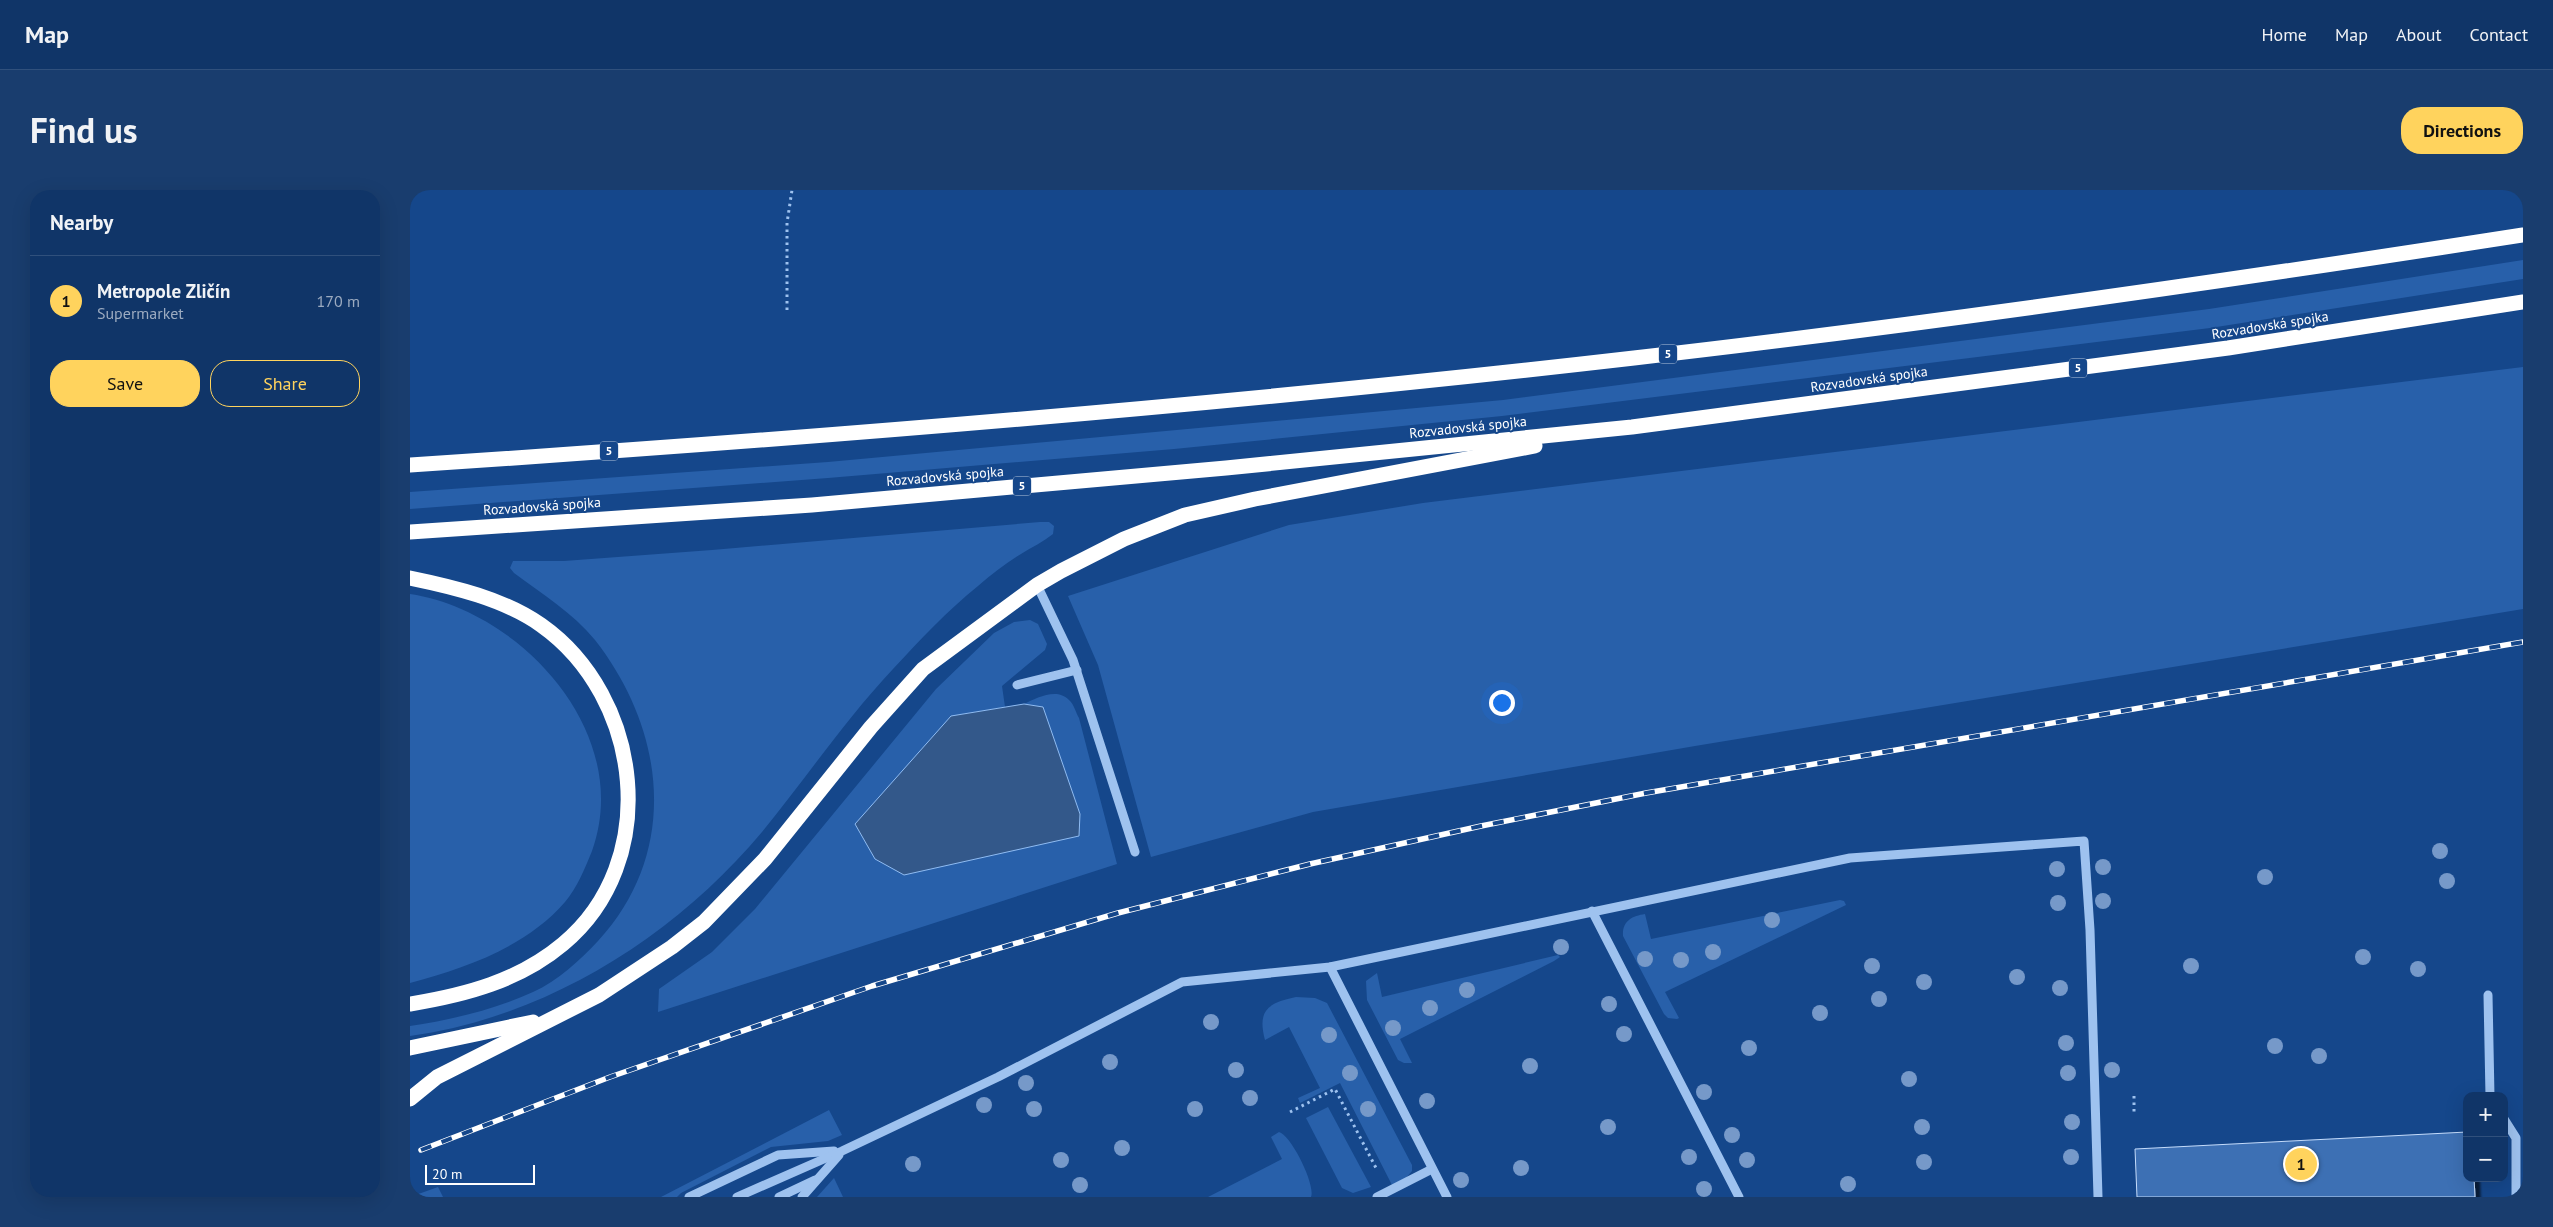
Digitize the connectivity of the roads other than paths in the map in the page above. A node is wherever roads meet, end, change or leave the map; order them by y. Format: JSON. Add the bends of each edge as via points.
{"nodes":[{"id":1,"x":2523,"y":235,"type":"edge"},
{"id":2,"x":2523,"y":302,"type":"edge"},
{"id":3,"x":1632,"y":427,"type":"junction"},
{"id":4,"x":410,"y":465,"type":"edge"},
{"id":5,"x":410,"y":532,"type":"edge"},
{"id":6,"x":410,"y":578,"type":"edge"},
{"id":7,"x":1037,"y":585,"type":"junction"},
{"id":8,"x":1077,"y":670,"type":"junction"},
{"id":9,"x":1017,"y":685,"type":"dead end"},
{"id":10,"x":1135,"y":852,"type":"dead end"},
{"id":11,"x":1592,"y":911,"type":"junction"},
{"id":12,"x":1330,"y":967,"type":"junction"},
{"id":13,"x":2488,"y":995,"type":"dead end"},
{"id":14,"x":410,"y":1004,"type":"edge"},
{"id":15,"x":559,"y":1016,"type":"junction"},
{"id":16,"x":410,"y":1048,"type":"edge"},
{"id":17,"x":2490,"y":1092,"type":"edge"},
{"id":18,"x":410,"y":1099,"type":"edge"},
{"id":19,"x":2508,"y":1126,"type":"edge"},
{"id":20,"x":842,"y":1151,"type":"junction"},
{"id":21,"x":1432,"y":1169,"type":"junction"},
{"id":22,"x":817,"y":1178,"type":"junction"},
{"id":23,"x":689,"y":1197,"type":"edge"},
{"id":24,"x":737,"y":1197,"type":"edge"},
{"id":25,"x":779,"y":1197,"type":"edge"},
{"id":26,"x":802,"y":1197,"type":"edge"},
{"id":27,"x":1377,"y":1197,"type":"edge"},
{"id":28,"x":1447,"y":1197,"type":"edge"},
{"id":29,"x":1739,"y":1197,"type":"edge"},
{"id":30,"x":2098,"y":1197,"type":"edge"},
{"id":31,"x":2516,"y":1197,"type":"edge"}],
"edges":[{"from":1,"to":4,"type":"highway","number":"5","via":[[2194,286],[1630,359],[1228,400],[808,437]]},
{"from":2,"to":3,"type":"highway","name":"Rozvadovská spojka","number":"5","via":[[2219,349]]},
{"from":3,"to":5,"type":"highway","name":"Rozvadovská spojka","number":"5","via":[[812,505]]},
{"from":3,"to":7,"type":"highway","via":[[1185,515],[1090,555]]},
{"from":6,"to":14,"type":"highway","via":[[500,603],[540,625],[564,645],[582,666],[609,710],[625,760],[630,804],[624,846],[611,881],[585,921],[565,943],[537,964],[504,980],[461,994]]},
{"from":7,"to":8,"type":"lane"},
{"from":7,"to":15,"type":"highway","via":[[923,668],[765,859],[704,922],[639,970]]},
{"from":8,"to":9,"type":"lane"},
{"from":8,"to":10,"type":"lane"},
{"from":11,"to":12,"type":"lane"},
{"from":11,"to":29,"type":"lane"},
{"from":11,"to":30,"type":"lane","via":[[1850,858],[2084,841]]},
{"from":12,"to":20,"type":"lane","via":[[1182,982],[998,1077]]},
{"from":12,"to":21,"type":"lane"},
{"from":13,"to":17,"type":"lane"},
{"from":15,"to":16,"type":"highway"},
{"from":15,"to":18,"type":"highway","via":[[437,1077]]},
{"from":19,"to":31,"type":"lane","via":[[2516,1138]]},
{"from":20,"to":22,"type":"lane"},
{"from":20,"to":23,"type":"lane","via":[[778,1155]]},
{"from":20,"to":24,"type":"lane"},
{"from":21,"to":27,"type":"lane"},
{"from":21,"to":28,"type":"lane"},
{"from":22,"to":25,"type":"lane"},
{"from":22,"to":26,"type":"lane"}]}
